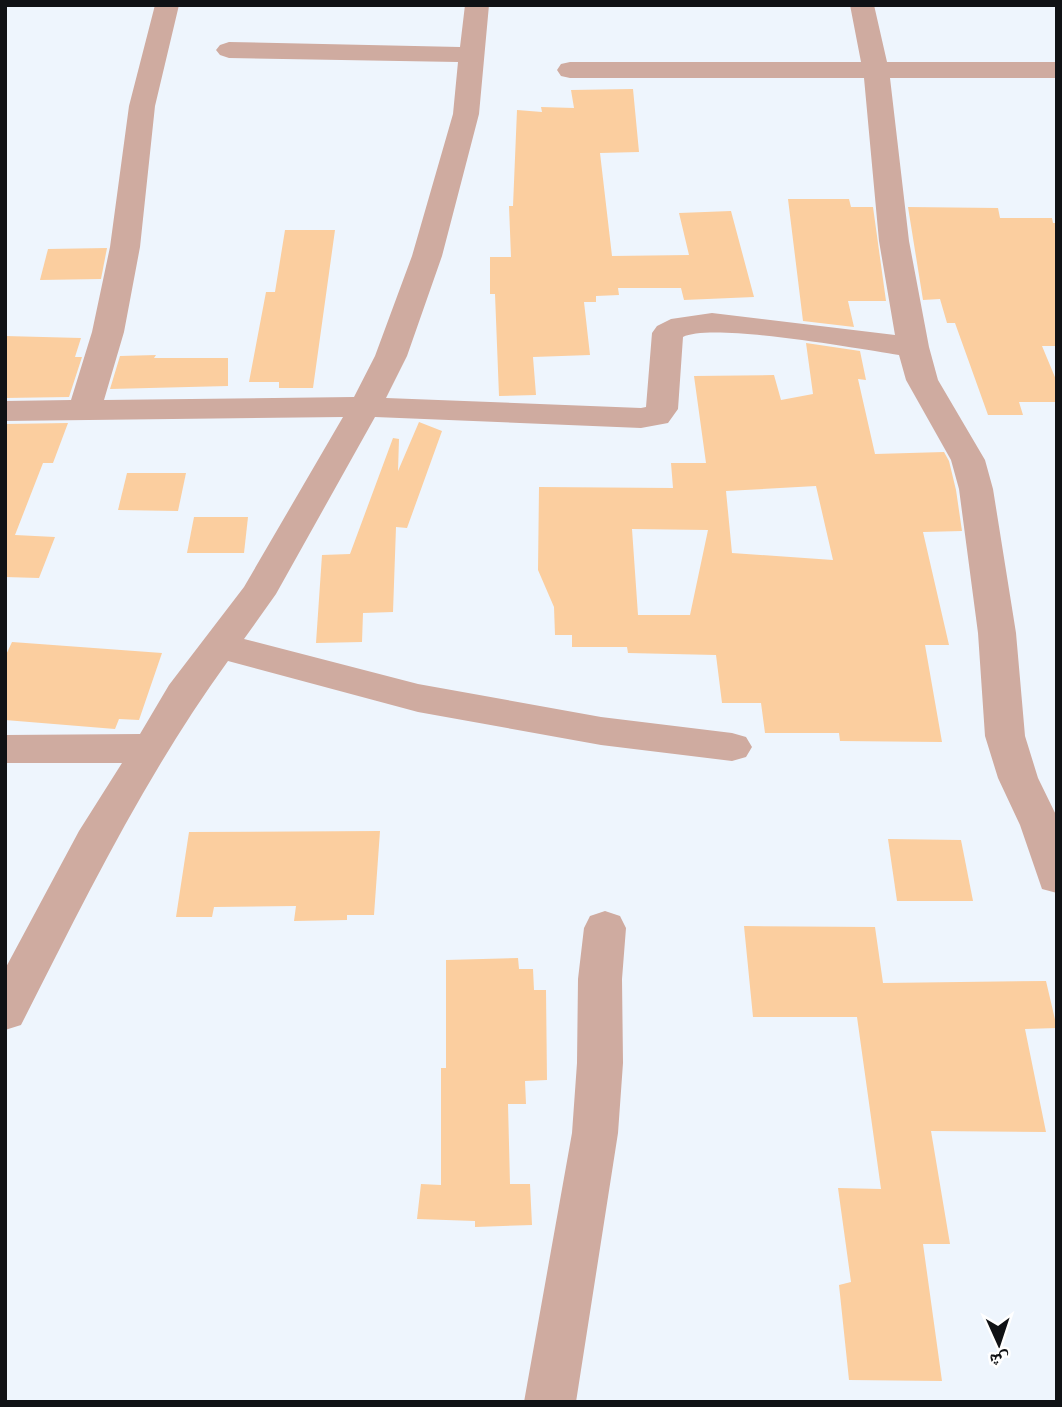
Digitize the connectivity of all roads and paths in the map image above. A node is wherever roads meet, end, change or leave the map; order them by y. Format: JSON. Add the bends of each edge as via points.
{"nodes":[{"id":1,"x":167,"y":5,"type":"edge"},
{"id":2,"x":477,"y":5,"type":"edge"},
{"id":3,"x":862,"y":5,"type":"edge"},
{"id":4,"x":229,"y":50,"type":"dead end"},
{"id":5,"x":474,"y":55,"type":"junction"},
{"id":6,"x":570,"y":70,"type":"dead end"},
{"id":7,"x":1057,"y":70,"type":"edge"},
{"id":8,"x":876,"y":71,"type":"junction"},
{"id":9,"x":913,"y":347,"type":"junction"},
{"id":10,"x":365,"y":407,"type":"junction"},
{"id":11,"x":5,"y":411,"type":"edge"},
{"id":12,"x":85,"y":411,"type":"junction"},
{"id":13,"x":219,"y":646,"type":"junction"},
{"id":14,"x":732,"y":747,"type":"dead end"},
{"id":15,"x":151,"y":748,"type":"junction"},
{"id":16,"x":5,"y":750,"type":"edge"},
{"id":17,"x":1057,"y":877,"type":"edge"},
{"id":18,"x":605,"y":928,"type":"dead end"},
{"id":19,"x":5,"y":1012,"type":"edge"},
{"id":20,"x":550,"y":1402,"type":"edge"}],
"edges":[{"from":1,"to":12,"type":"street","via":[[142,106],[111,319]]},
{"from":2,"to":5,"type":"street"},
{"from":3,"to":8,"type":"street"},
{"from":4,"to":5,"type":"street"},
{"from":5,"to":10,"type":"street","via":[[466,114],[431,245],[391,356]]},
{"from":6,"to":8,"type":"street"},
{"from":7,"to":8,"type":"street"},
{"from":8,"to":9,"type":"street","via":[[894,241]]},
{"from":9,"to":10,"type":"street","via":[[696,322],[668,333],[662,409],[656,416]]},
{"from":9,"to":17,"type":"street","via":[[922,380],[968,460],[976,489],[997,633],[1005,736]]},
{"from":10,"to":12,"type":"street"},
{"from":10,"to":13,"type":"street","via":[[258,594]]},
{"from":11,"to":12,"type":"street"},
{"from":13,"to":14,"type":"street","via":[[418,698],[601,731]]},
{"from":13,"to":15,"type":"street"},
{"from":15,"to":16,"type":"street"},
{"from":15,"to":19,"type":"street","via":[[94,842]]},
{"from":18,"to":20,"type":"street","via":[[595,1133]]}]}
